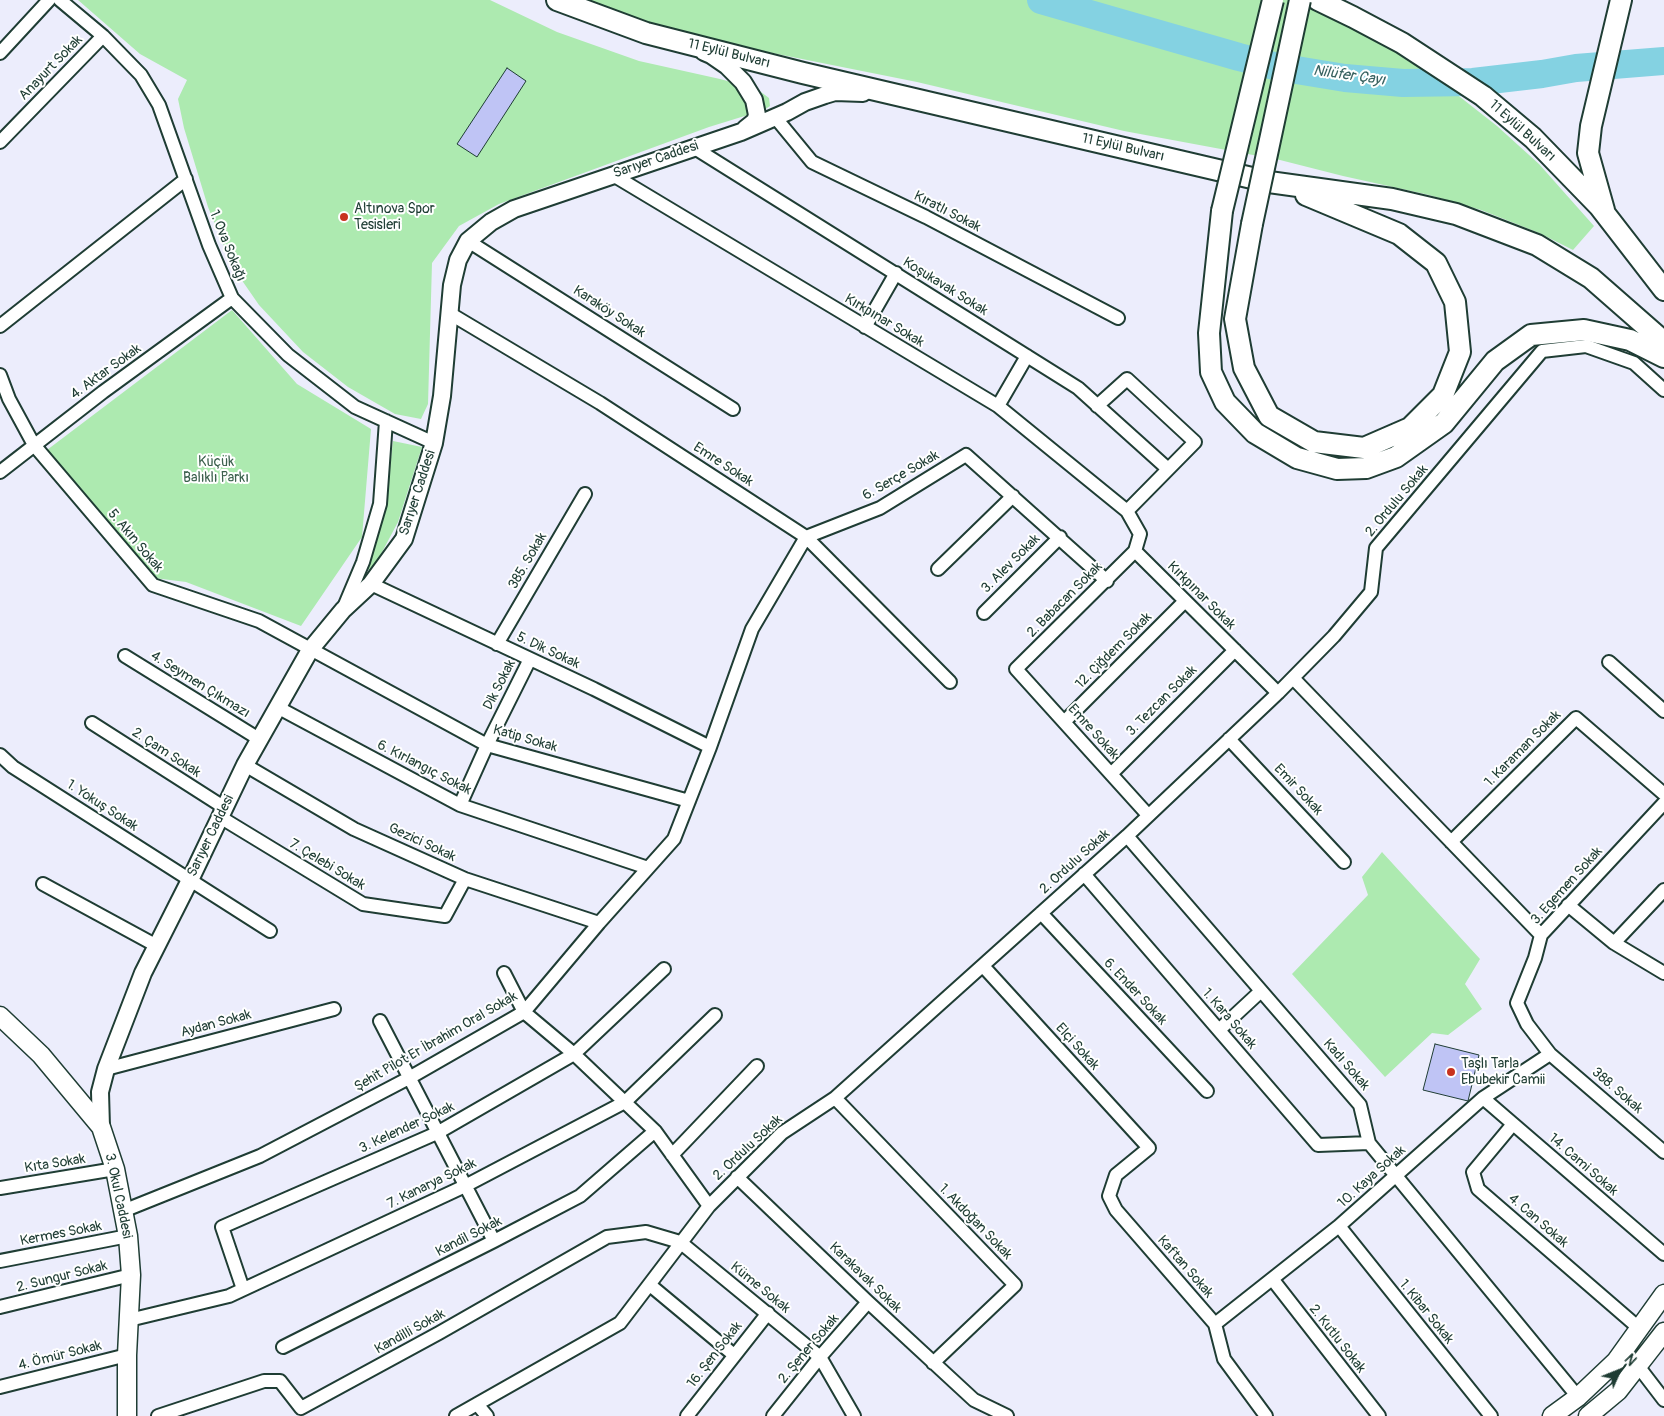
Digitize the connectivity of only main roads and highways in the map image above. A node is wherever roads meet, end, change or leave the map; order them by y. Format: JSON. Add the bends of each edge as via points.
{"nodes":[{"id":1,"x":557,"y":0,"type":"edge"},
{"id":2,"x":1273,"y":0,"type":"edge"},
{"id":3,"x":1300,"y":0,"type":"edge"},
{"id":4,"x":1318,"y":0,"type":"edge"},
{"id":5,"x":1621,"y":0,"type":"edge"},
{"id":6,"x":1279,"y":184,"type":"junction"},
{"id":7,"x":1606,"y":214,"type":"junction"},
{"id":8,"x":1664,"y":290,"type":"edge"},
{"id":9,"x":1664,"y":342,"type":"edge"},
{"id":10,"x":1664,"y":357,"type":"edge"},
{"id":11,"x":2,"y":1021,"type":"edge"},
{"id":12,"x":1664,"y":1294,"type":"edge"},
{"id":13,"x":1664,"y":1332,"type":"edge"},
{"id":14,"x":127,"y":1416,"type":"edge"},
{"id":15,"x":1552,"y":1416,"type":"edge"},
{"id":16,"x":1588,"y":1416,"type":"edge"}],
"edges":[{"from":1,"to":6,"type":"main road","name":"11 Eylül Bulvarı","via":[[651,34],[802,73]]},
{"from":2,"to":10,"type":"main road","bridge":true,"via":[[1222,211],[1208,333],[1211,372],[1225,402],[1256,433],[1297,458],[1337,469],[1366,468],[1396,456],[1444,423],[1495,361],[1531,334],[1584,330],[1630,340]]},
{"from":3,"to":6,"type":"main road","bridge":true,"via":[[1235,319],[1244,368],[1269,416],[1314,442],[1364,448],[1410,428],[1443,395],[1460,352],[1455,302],[1436,263],[1399,234]]},
{"from":4,"to":7,"type":"main road","name":"11 Eylül Bulvarı","via":[[1402,43],[1482,96],[1533,138]]},
{"from":5,"to":7,"type":"main road","via":[[1590,126],[1588,153]]},
{"from":6,"to":9,"type":"main road","name":"11 Eylül Bulvarı","via":[[1392,200],[1456,214],[1537,245],[1591,278]]},
{"from":7,"to":8,"type":"main road","name":"11 Eylül Bulvarı"},
{"from":11,"to":14,"type":"main road","name":"3. Okul Caddesi","via":[[41,1055],[101,1127],[115,1169],[128,1236],[131,1275]]},
{"from":12,"to":15,"type":"main road","via":[[1616,1361],[1578,1397]]},
{"from":13,"to":16,"type":"main road","via":[[1618,1391]]}]}
